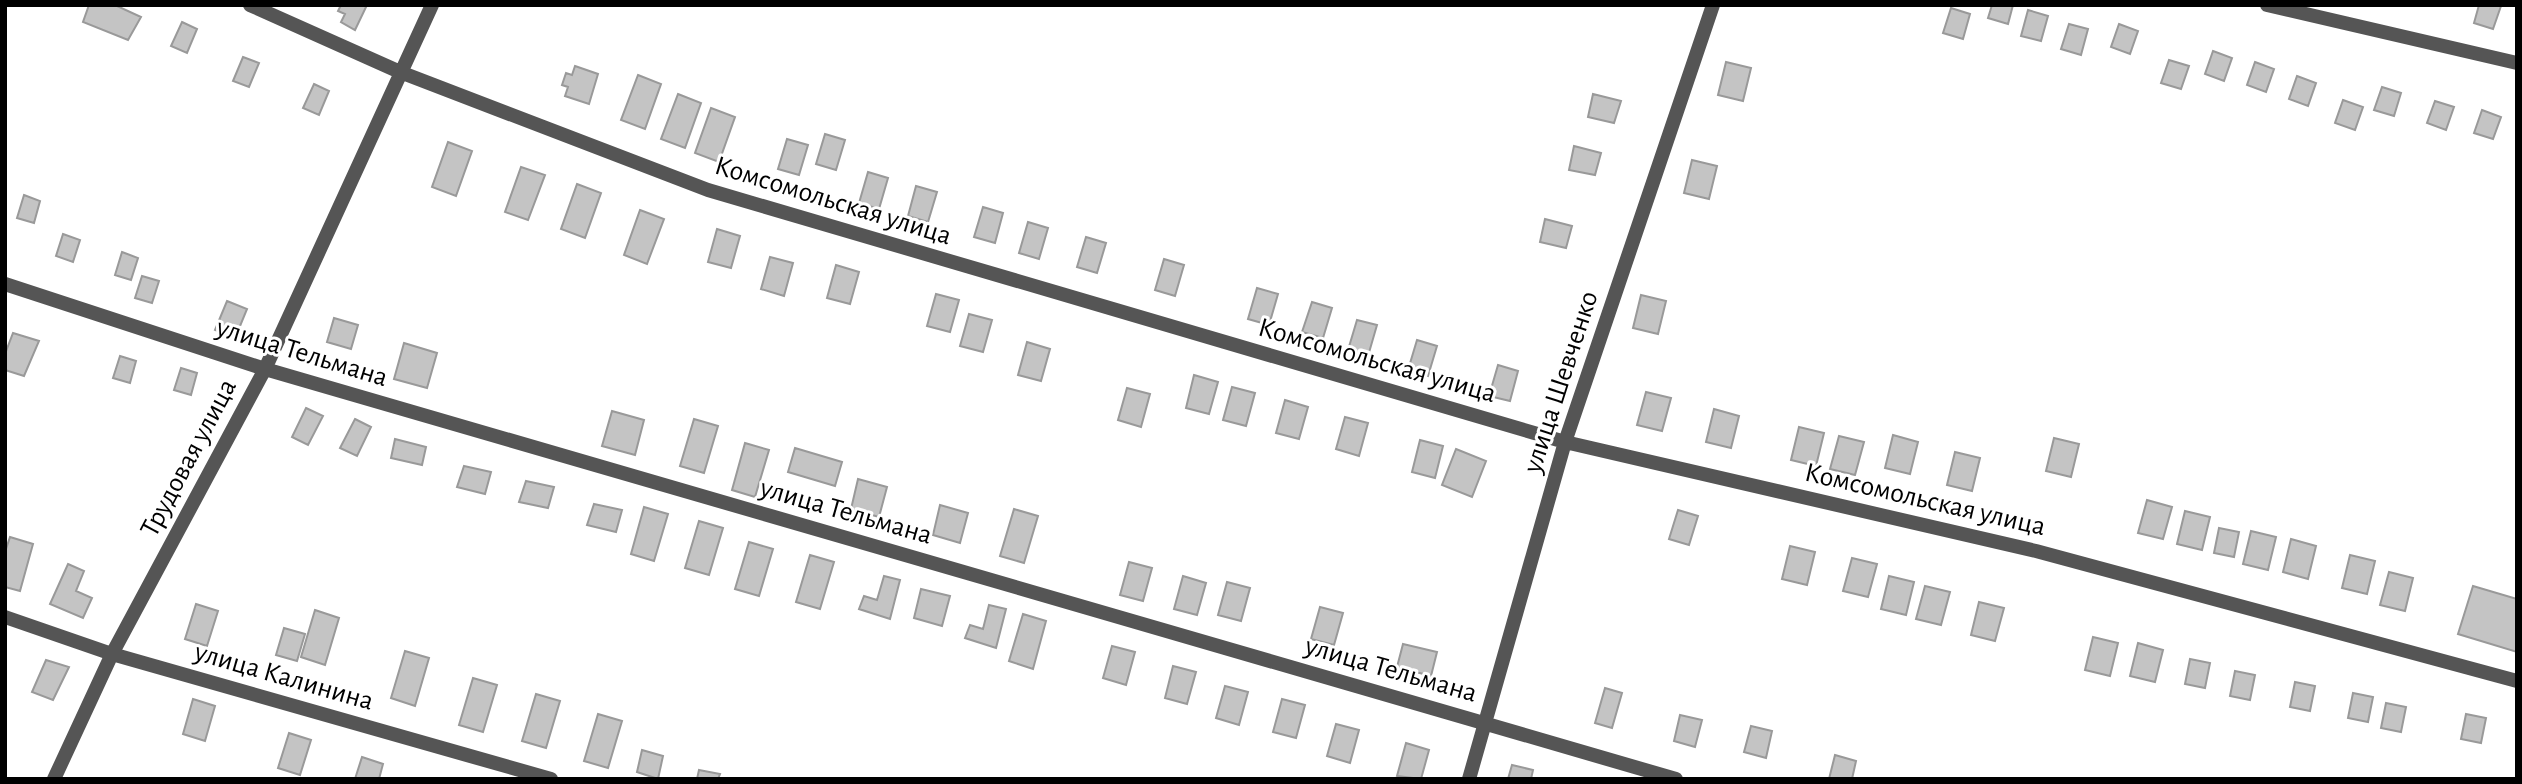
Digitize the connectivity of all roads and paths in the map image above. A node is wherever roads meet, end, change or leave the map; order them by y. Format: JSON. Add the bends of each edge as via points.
{"nodes":[{"id":1,"x":250,"y":5,"type":"edge"},
{"id":2,"x":432,"y":5,"type":"edge"},
{"id":3,"x":1713,"y":5,"type":"edge"},
{"id":4,"x":2267,"y":5,"type":"edge"},
{"id":5,"x":2517,"y":63,"type":"edge"},
{"id":6,"x":400,"y":72,"type":"junction"},
{"id":7,"x":5,"y":284,"type":"edge"},
{"id":8,"x":265,"y":369,"type":"junction"},
{"id":9,"x":1565,"y":442,"type":"junction"},
{"id":10,"x":5,"y":617,"type":"edge"},
{"id":11,"x":112,"y":654,"type":"junction"},
{"id":12,"x":2517,"y":681,"type":"edge"},
{"id":13,"x":1486,"y":723,"type":"junction"},
{"id":14,"x":54,"y":779,"type":"edge"},
{"id":15,"x":551,"y":779,"type":"edge"},
{"id":16,"x":1469,"y":779,"type":"edge"},
{"id":17,"x":1676,"y":779,"type":"edge"}],
"edges":[{"from":1,"to":6,"type":"street","name":"Комсомольская улица"},
{"from":2,"to":6,"type":"street","name":"Трудовая улица"},
{"from":3,"to":9,"type":"street","name":"улица Шевченко"},
{"from":4,"to":5,"type":"street"},
{"from":6,"to":8,"type":"street","name":"Трудовая улица"},
{"from":6,"to":9,"type":"street","name":"Комсомольская улица","via":[[708,190]]},
{"from":7,"to":8,"type":"street","name":"улица Тельмана"},
{"from":8,"to":11,"type":"street","name":"Трудовая улица"},
{"from":8,"to":13,"type":"street","name":"улица Тельмана"},
{"from":9,"to":12,"type":"street","name":"Комсомольская улица","via":[[2036,551]]},
{"from":9,"to":13,"type":"street","name":"улица Шевченко"},
{"from":10,"to":11,"type":"street","name":"улица Калинина"},
{"from":11,"to":14,"type":"street","name":"Трудовая улица"},
{"from":11,"to":15,"type":"street","name":"улица Калинина"},
{"from":13,"to":16,"type":"street","name":"улица Шевченко"},
{"from":13,"to":17,"type":"street","name":"улица Тельмана"}]}
